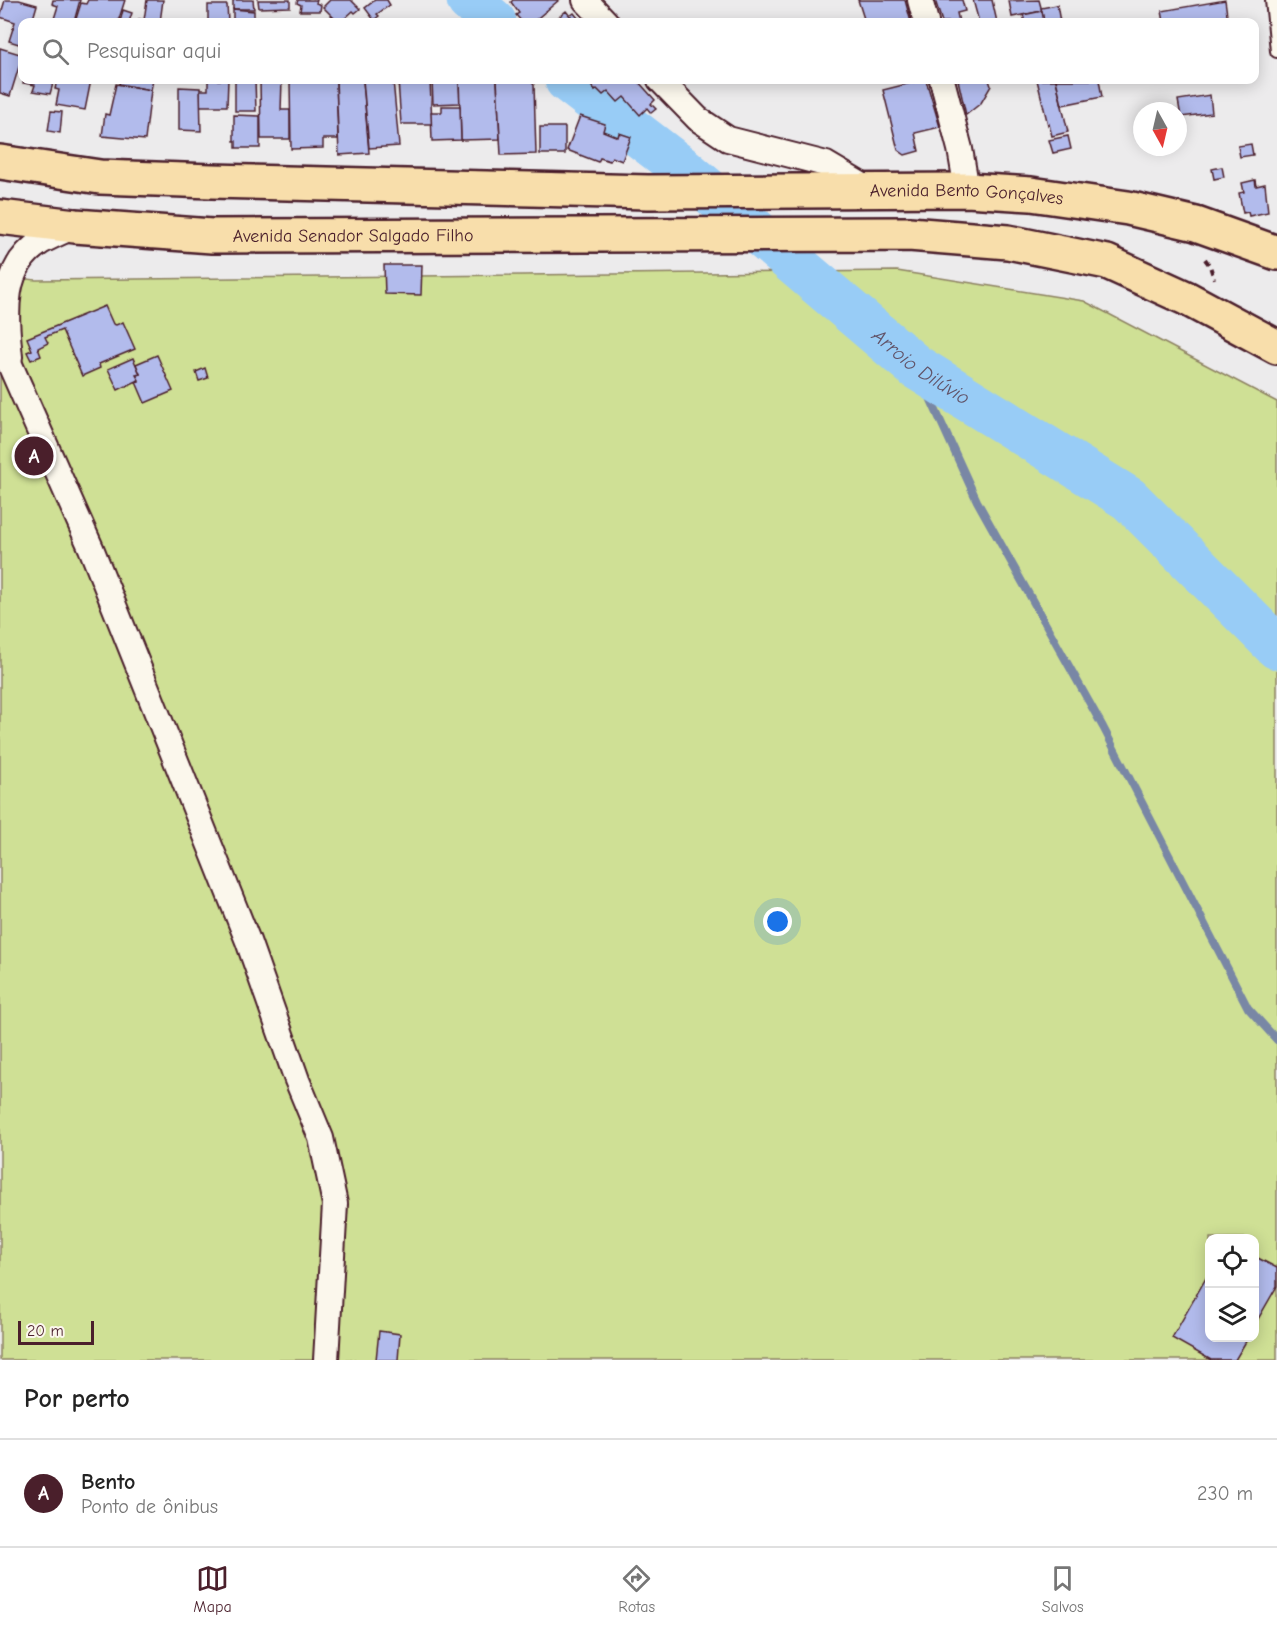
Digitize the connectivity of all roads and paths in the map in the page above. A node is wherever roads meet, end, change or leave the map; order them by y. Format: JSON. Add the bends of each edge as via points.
{"nodes":[{"id":1,"x":585,"y":0,"type":"edge"},
{"id":2,"x":920,"y":0,"type":"edge"},
{"id":3,"x":1272,"y":0,"type":"edge"},
{"id":4,"x":602,"y":18,"type":"edge"},
{"id":5,"x":925,"y":18,"type":"edge"},
{"id":6,"x":1277,"y":51,"type":"edge"},
{"id":7,"x":664,"y":84,"type":"edge"},
{"id":8,"x":943,"y":84,"type":"edge"},
{"id":9,"x":0,"y":162,"type":"edge"},
{"id":10,"x":967,"y":190,"type":"junction"},
{"id":11,"x":872,"y":191,"type":"junction"},
{"id":12,"x":0,"y":217,"type":"edge"},
{"id":13,"x":1196,"y":224,"type":"junction"},
{"id":14,"x":75,"y":226,"type":"junction"},
{"id":15,"x":1277,"y":253,"type":"edge"},
{"id":16,"x":1208,"y":310,"type":"junction"},
{"id":17,"x":1277,"y":347,"type":"edge"},
{"id":18,"x":5,"y":352,"type":"edge"},
{"id":19,"x":326,"y":1360,"type":"edge"}],
"edges":[{"from":1,"to":4,"type":"street"},
{"from":2,"to":5,"type":"street"},
{"from":3,"to":6,"type":"lane"},
{"from":7,"to":11,"type":"street","via":[[698,119],[729,139],[826,164]]},
{"from":8,"to":10,"type":"street"},
{"from":9,"to":11,"type":"main road","name":"Avenida Bento Gonçalves","via":[[100,177],[212,181],[648,192]]},
{"from":10,"to":11,"type":"main road","name":"Avenida Bento Gonçalves"},
{"from":10,"to":13,"type":"main road","name":"Avenida Bento Gonçalves","via":[[1117,206]]},
{"from":12,"to":14,"type":"main road","name":"Avenida Senador Salgado Filho"},
{"from":13,"to":15,"type":"main road","name":"Avenida Bento Gonçalves"},
{"from":13,"to":16,"type":"path","via":[[1192,239],[1210,266],[1217,292]]},
{"from":14,"to":16,"type":"main road","name":"Avenida Senador Salgado Filho","via":[[212,236],[909,234],[1008,242],[1107,262]]},
{"from":14,"to":18,"type":"street","via":[[40,243],[17,264],[9,282]]},
{"from":16,"to":17,"type":"main road"},
{"from":18,"to":19,"type":"street","via":[[91,548],[248,941],[321,1138],[335,1204]]}]}
